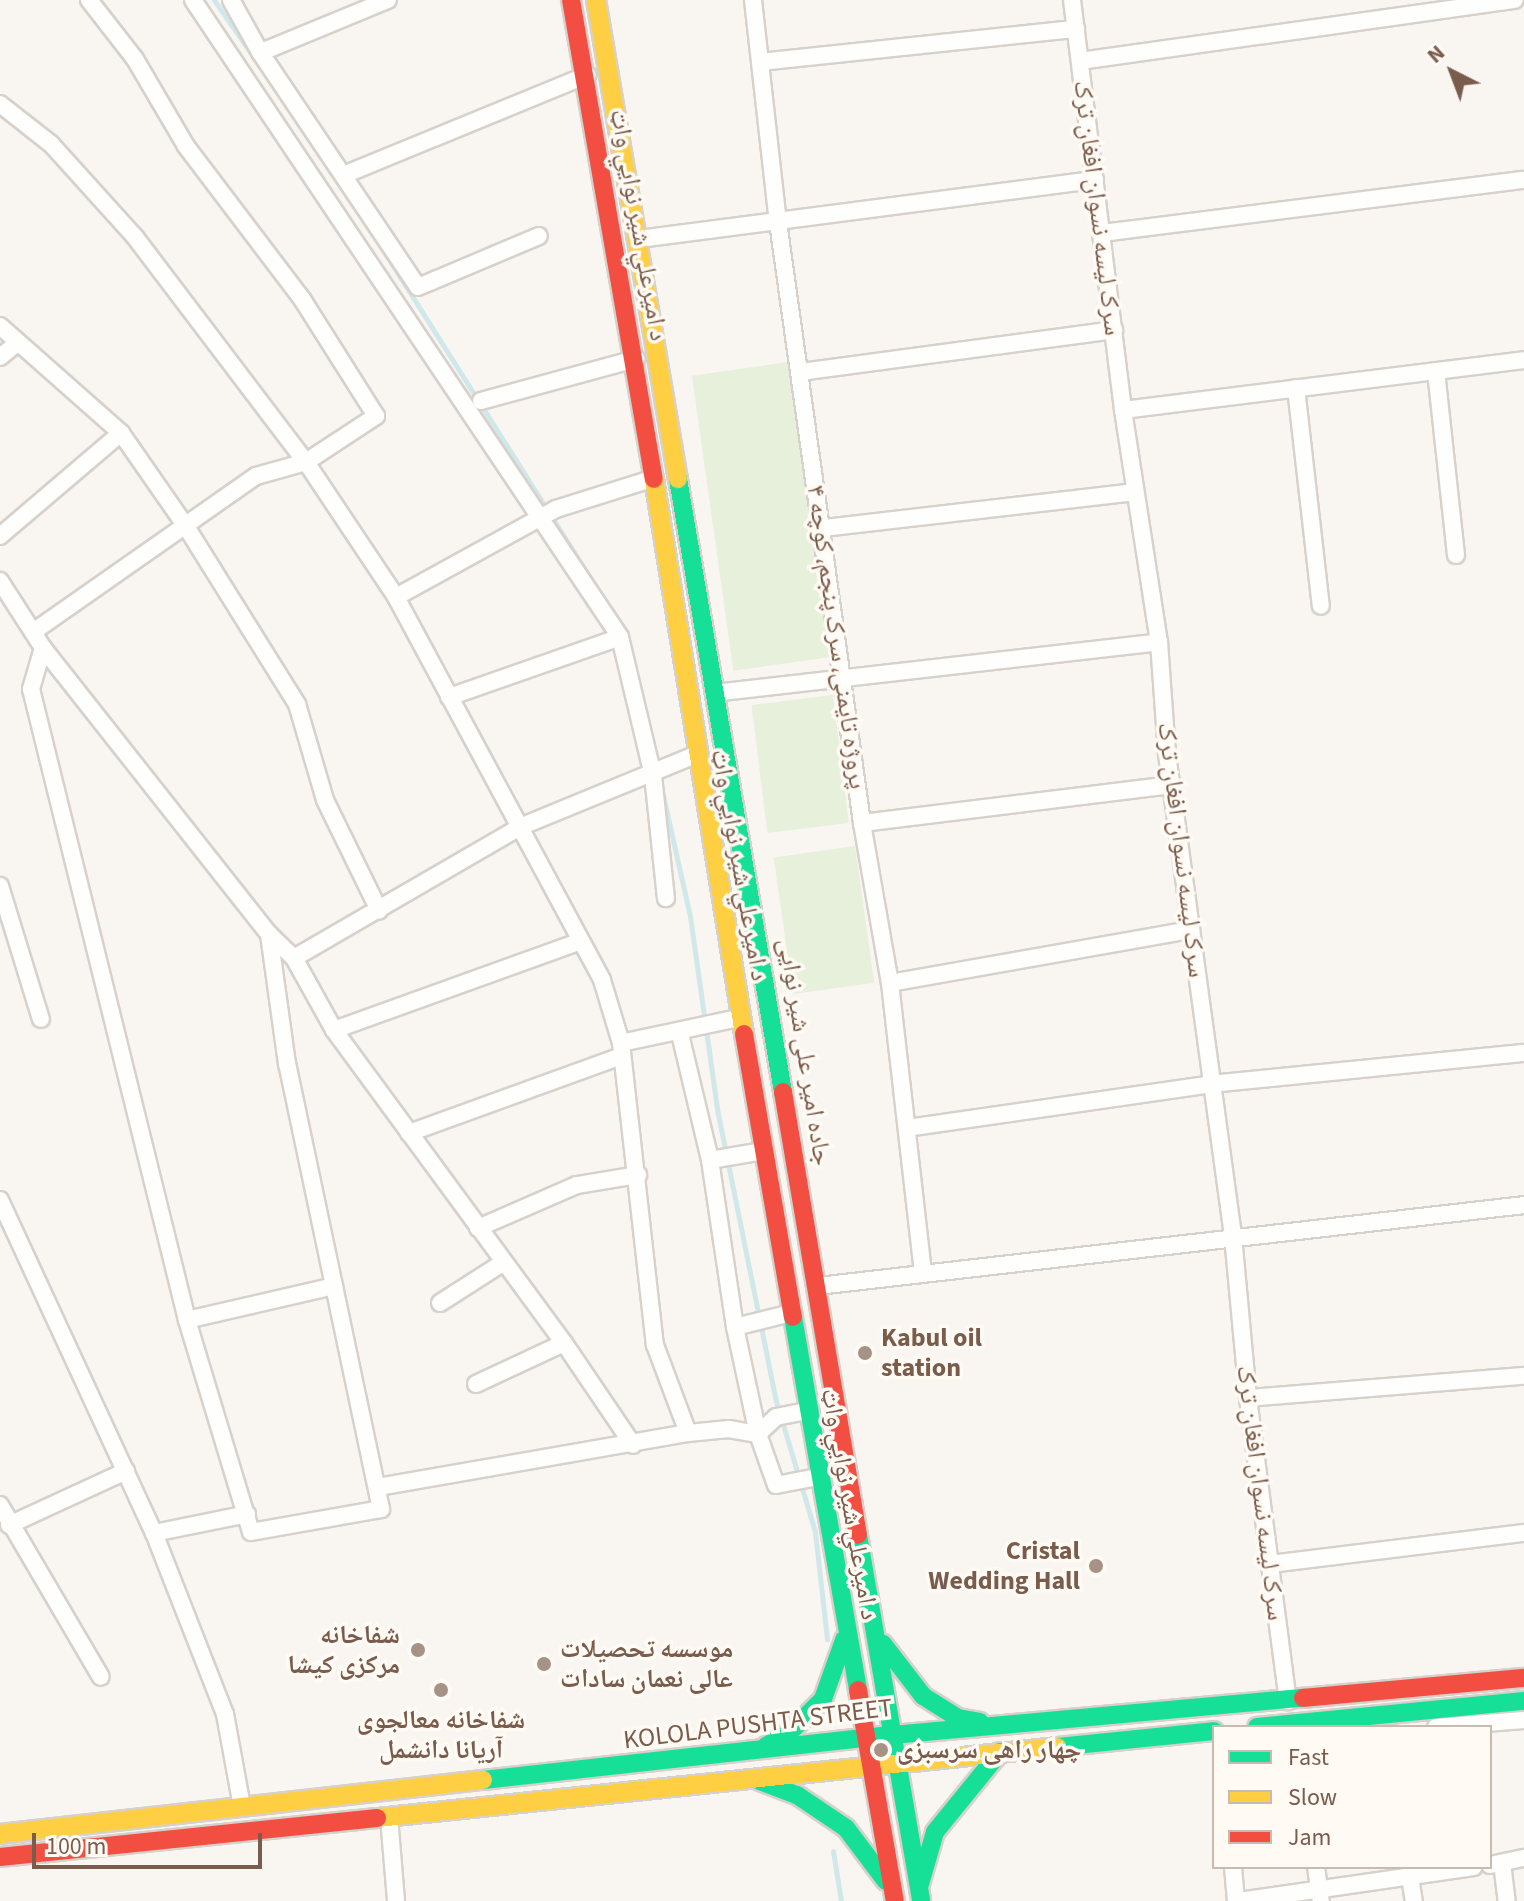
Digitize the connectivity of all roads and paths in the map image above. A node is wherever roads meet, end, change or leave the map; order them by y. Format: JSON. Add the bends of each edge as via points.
{"nodes":[{"id":1,"x":89,"y":0,"type":"edge"},
{"id":2,"x":193,"y":0,"type":"edge"},
{"id":3,"x":231,"y":0,"type":"edge"},
{"id":4,"x":388,"y":0,"type":"edge"},
{"id":5,"x":571,"y":0,"type":"edge"},
{"id":6,"x":596,"y":0,"type":"edge"},
{"id":7,"x":753,"y":0,"type":"edge"},
{"id":8,"x":1072,"y":0,"type":"edge"},
{"id":9,"x":1515,"y":0,"type":"edge"},
{"id":10,"x":1076,"y":29,"type":"junction"},
{"id":11,"x":264,"y":51,"type":"junction"},
{"id":12,"x":1080,"y":61,"type":"junction"},
{"id":13,"x":760,"y":62,"type":"junction"},
{"id":14,"x":587,"y":75,"type":"junction"},
{"id":15,"x":0,"y":104,"type":"edge"},
{"id":16,"x":346,"y":174,"type":"junction"},
{"id":17,"x":1095,"y":180,"type":"junction"},
{"id":18,"x":1524,"y":180,"type":"edge"},
{"id":19,"x":778,"y":222,"type":"junction"},
{"id":20,"x":1102,"y":233,"type":"junction"},
{"id":21,"x":539,"y":236,"type":"dead end"},
{"id":22,"x":639,"y":239,"type":"junction"},
{"id":23,"x":0,"y":326,"type":"edge"},
{"id":24,"x":1114,"y":330,"type":"junction"},
{"id":25,"x":17,"y":343,"type":"junction"},
{"id":26,"x":0,"y":357,"type":"edge"},
{"id":27,"x":636,"y":359,"type":"junction"},
{"id":28,"x":1524,"y":360,"type":"edge"},
{"id":29,"x":1436,"y":371,"type":"junction"},
{"id":30,"x":800,"y":372,"type":"junction"},
{"id":31,"x":1296,"y":388,"type":"junction"},
{"id":32,"x":481,"y":401,"type":"dead end"},
{"id":33,"x":1123,"y":410,"type":"junction"},
{"id":34,"x":121,"y":433,"type":"junction"},
{"id":35,"x":306,"y":462,"type":"junction"},
{"id":36,"x":651,"y":479,"type":"junction"},
{"id":37,"x":1134,"y":492,"type":"junction"},
{"id":38,"x":540,"y":520,"type":"junction"},
{"id":39,"x":187,"y":528,"type":"junction"},
{"id":40,"x":824,"y":528,"type":"junction"},
{"id":41,"x":0,"y":536,"type":"edge"},
{"id":42,"x":1456,"y":555,"type":"dead end"},
{"id":43,"x":0,"y":581,"type":"edge"},
{"id":44,"x":396,"y":597,"type":"junction"},
{"id":45,"x":1321,"y":606,"type":"dead end"},
{"id":46,"x":33,"y":632,"type":"junction"},
{"id":47,"x":620,"y":637,"type":"junction"},
{"id":48,"x":1159,"y":642,"type":"junction"},
{"id":49,"x":43,"y":648,"type":"junction"},
{"id":50,"x":844,"y":676,"type":"junction"},
{"id":51,"x":714,"y":693,"type":"junction"},
{"id":52,"x":449,"y":697,"type":"junction"},
{"id":53,"x":695,"y":755,"type":"junction"},
{"id":54,"x":657,"y":773,"type":"junction"},
{"id":55,"x":1172,"y":785,"type":"junction"},
{"id":56,"x":862,"y":823,"type":"junction"},
{"id":57,"x":522,"y":826,"type":"junction"},
{"id":58,"x":0,"y":886,"type":"edge"},
{"id":59,"x":666,"y":898,"type":"dead end"},
{"id":60,"x":379,"y":910,"type":"junction"},
{"id":61,"x":1191,"y":930,"type":"junction"},
{"id":62,"x":269,"y":934,"type":"junction"},
{"id":63,"x":578,"y":942,"type":"junction"},
{"id":64,"x":294,"y":958,"type":"junction"},
{"id":65,"x":890,"y":983,"type":"junction"},
{"id":66,"x":739,"y":1018,"type":"junction"},
{"id":67,"x":41,"y":1019,"type":"dead end"},
{"id":68,"x":334,"y":1030,"type":"junction"},
{"id":69,"x":680,"y":1034,"type":"junction"},
{"id":70,"x":621,"y":1049,"type":"junction"},
{"id":71,"x":1524,"y":1053,"type":"edge"},
{"id":72,"x":1211,"y":1084,"type":"junction"},
{"id":73,"x":907,"y":1128,"type":"junction"},
{"id":74,"x":409,"y":1133,"type":"junction"},
{"id":75,"x":763,"y":1151,"type":"junction"},
{"id":76,"x":710,"y":1160,"type":"junction"},
{"id":77,"x":638,"y":1175,"type":"junction"},
{"id":78,"x":0,"y":1200,"type":"edge"},
{"id":79,"x":1524,"y":1205,"type":"edge"},
{"id":80,"x":478,"y":1228,"type":"junction"},
{"id":81,"x":1233,"y":1236,"type":"junction"},
{"id":82,"x":504,"y":1262,"type":"junction"},
{"id":83,"x":923,"y":1273,"type":"junction"},
{"id":84,"x":334,"y":1286,"type":"junction"},
{"id":85,"x":818,"y":1286,"type":"junction"},
{"id":86,"x":440,"y":1303,"type":"dead end"},
{"id":87,"x":791,"y":1313,"type":"junction"},
{"id":88,"x":187,"y":1320,"type":"junction"},
{"id":89,"x":735,"y":1327,"type":"junction"},
{"id":90,"x":564,"y":1343,"type":"junction"},
{"id":91,"x":1524,"y":1376,"type":"edge"},
{"id":92,"x":476,"y":1384,"type":"dead end"},
{"id":93,"x":1248,"y":1398,"type":"junction"},
{"id":94,"x":808,"y":1411,"type":"junction"},
{"id":95,"x":688,"y":1433,"type":"junction"},
{"id":96,"x":758,"y":1434,"type":"junction"},
{"id":97,"x":633,"y":1445,"type":"junction"},
{"id":98,"x":126,"y":1471,"type":"junction"},
{"id":99,"x":818,"y":1477,"type":"junction"},
{"id":100,"x":378,"y":1487,"type":"junction"},
{"id":101,"x":0,"y":1505,"type":"edge"},
{"id":102,"x":247,"y":1514,"type":"junction"},
{"id":103,"x":9,"y":1525,"type":"junction"},
{"id":104,"x":154,"y":1533,"type":"junction"},
{"id":105,"x":1524,"y":1533,"type":"edge"},
{"id":106,"x":1270,"y":1564,"type":"junction"},
{"id":107,"x":874,"y":1629,"type":"junction"},
{"id":108,"x":845,"y":1635,"type":"junction"},
{"id":109,"x":101,"y":1677,"type":"dead end"},
{"id":110,"x":1524,"y":1678,"type":"edge"},
{"id":111,"x":1288,"y":1701,"type":"junction"},
{"id":112,"x":1524,"y":1701,"type":"edge"},
{"id":113,"x":1524,"y":1720,"type":"edge"},
{"id":114,"x":997,"y":1725,"type":"junction"},
{"id":115,"x":1278,"y":1725,"type":"edge"},
{"id":116,"x":1461,"y":1725,"type":"edge"},
{"id":117,"x":1212,"y":1731,"type":"edge"},
{"id":118,"x":893,"y":1735,"type":"junction"},
{"id":119,"x":865,"y":1738,"type":"junction"},
{"id":120,"x":754,"y":1752,"type":"junction"},
{"id":121,"x":1000,"y":1752,"type":"junction"},
{"id":122,"x":898,"y":1765,"type":"junction"},
{"id":123,"x":870,"y":1768,"type":"junction"},
{"id":124,"x":755,"y":1779,"type":"junction"},
{"id":125,"x":242,"y":1807,"type":"junction"},
{"id":126,"x":389,"y":1817,"type":"junction"},
{"id":127,"x":0,"y":1834,"type":"edge"},
{"id":128,"x":0,"y":1857,"type":"edge"},
{"id":129,"x":1524,"y":1858,"type":"edge"},
{"id":130,"x":1496,"y":1864,"type":"edge"},
{"id":131,"x":1233,"y":1869,"type":"edge"},
{"id":132,"x":1316,"y":1869,"type":"edge"},
{"id":133,"x":1461,"y":1869,"type":"edge"},
{"id":134,"x":1410,"y":1877,"type":"junction"},
{"id":135,"x":1320,"y":1894,"type":"edge"},
{"id":136,"x":920,"y":1895,"type":"edge"},
{"id":137,"x":894,"y":1897,"type":"edge"},
{"id":138,"x":396,"y":1901,"type":"edge"},
{"id":139,"x":1238,"y":1901,"type":"edge"},
{"id":140,"x":1414,"y":1901,"type":"edge"},
{"id":141,"x":1507,"y":1901,"type":"edge"}],
"edges":[{"from":1,"to":35,"type":"street","via":[[135,59],[186,146],[367,395],[376,416]]},
{"from":2,"to":38,"type":"street"},
{"from":3,"to":11,"type":"street"},
{"from":4,"to":11,"type":"street"},
{"from":5,"to":14,"type":"main road","name":"د امیرعلي شیر نوايي واټ"},
{"from":6,"to":22,"type":"main road","name":"جاده امیر علی شیر نوایی"},
{"from":7,"to":13,"type":"street","name":"پروژه تایمنی، سرک پنجم، کوچه ۴"},
{"from":8,"to":10,"type":"street","name":"سرک لیسه نسوان افغان‌ ترک"},
{"from":9,"to":12,"type":"street"},
{"from":10,"to":12,"type":"street","name":"سرک لیسه نسوان افغان‌ ترک"},
{"from":10,"to":13,"type":"street"},
{"from":11,"to":16,"type":"street"},
{"from":12,"to":17,"type":"street","name":"سرک لیسه نسوان افغان‌ ترک"},
{"from":13,"to":19,"type":"street","name":"پروژه تایمنی، سرک پنجم، کوچه ۴"},
{"from":14,"to":16,"type":"street"},
{"from":14,"to":27,"type":"main road","name":"د امیرعلي شیر نوايي واټ"},
{"from":15,"to":35,"type":"street","via":[[51,144],[135,237]]},
{"from":16,"to":21,"type":"street","via":[[418,287]]},
{"from":17,"to":19,"type":"street"},
{"from":17,"to":20,"type":"street","name":"سرک لیسه نسوان افغان‌ ترک"},
{"from":18,"to":20,"type":"street"},
{"from":19,"to":22,"type":"street"},
{"from":19,"to":30,"type":"street","name":"پروژه تایمنی، سرک پنجم، کوچه ۴"},
{"from":20,"to":24,"type":"street","name":"سرک لیسه نسوان افغان‌ ترک"},
{"from":22,"to":51,"type":"main road","name":"جاده امیر علی شیر نوایی"},
{"from":23,"to":25,"type":"street"},
{"from":24,"to":30,"type":"street"},
{"from":24,"to":33,"type":"street","name":"سرک لیسه نسوان افغان‌ ترک"},
{"from":25,"to":26,"type":"street"},
{"from":25,"to":34,"type":"street"},
{"from":27,"to":32,"type":"street"},
{"from":27,"to":36,"type":"main road","name":"د امیرعلي شیر نوايي واټ"},
{"from":28,"to":29,"type":"street"},
{"from":29,"to":31,"type":"street"},
{"from":29,"to":42,"type":"street"},
{"from":30,"to":40,"type":"street","name":"پروژه تایمنی، سرک پنجم، کوچه ۴"},
{"from":31,"to":33,"type":"street"},
{"from":31,"to":45,"type":"street"},
{"from":33,"to":37,"type":"street","name":"سرک لیسه نسوان افغان‌ ترک"},
{"from":34,"to":39,"type":"street"},
{"from":34,"to":41,"type":"street"},
{"from":35,"to":39,"type":"street","via":[[256,476]]},
{"from":35,"to":44,"type":"street"},
{"from":36,"to":38,"type":"street","via":[[556,509]]},
{"from":36,"to":53,"type":"main road","name":"د امیرعلي شیر نوايي واټ"},
{"from":37,"to":40,"type":"street"},
{"from":37,"to":48,"type":"street","name":"سرک لیسه نسوان افغان‌ ترک"},
{"from":38,"to":44,"type":"street"},
{"from":38,"to":47,"type":"street"},
{"from":39,"to":46,"type":"street"},
{"from":39,"to":60,"type":"street","via":[[297,704],[325,800]]},
{"from":40,"to":50,"type":"street","name":"پروژه تایمنی، سرک پنجم، کوچه ۴"},
{"from":43,"to":46,"type":"street"},
{"from":44,"to":52,"type":"street"},
{"from":46,"to":49,"type":"street"},
{"from":47,"to":52,"type":"street"},
{"from":47,"to":54,"type":"street"},
{"from":48,"to":50,"type":"street"},
{"from":48,"to":55,"type":"street","name":"سرک لیسه نسوان افغان‌ ترک"},
{"from":49,"to":62,"type":"street"},
{"from":49,"to":88,"type":"street","via":[[31,689]]},
{"from":50,"to":51,"type":"street"},
{"from":50,"to":56,"type":"street","name":"پروژه تایمنی، سرک پنجم، کوچه ۴"},
{"from":51,"to":85,"type":"main road","name":"جاده امیر علی شیر نوایی"},
{"from":52,"to":57,"type":"street"},
{"from":53,"to":54,"type":"street"},
{"from":53,"to":66,"type":"main road","name":"د امیرعلي شیر نوايي واټ"},
{"from":54,"to":57,"type":"street"},
{"from":54,"to":59,"type":"street"},
{"from":55,"to":56,"type":"street"},
{"from":55,"to":61,"type":"street","name":"سرک لیسه نسوان افغان‌ ترک"},
{"from":56,"to":65,"type":"street","name":"پروژه تایمنی، سرک پنجم، کوچه ۴"},
{"from":57,"to":60,"type":"street"},
{"from":57,"to":63,"type":"street"},
{"from":58,"to":67,"type":"street"},
{"from":60,"to":64,"type":"street"},
{"from":61,"to":65,"type":"street"},
{"from":61,"to":72,"type":"street","name":"سرک لیسه نسوان افغان‌ ترک"},
{"from":62,"to":64,"type":"street"},
{"from":62,"to":84,"type":"street","via":[[287,1064]]},
{"from":63,"to":68,"type":"street"},
{"from":63,"to":70,"type":"street","via":[[602,980]]},
{"from":64,"to":68,"type":"street"},
{"from":65,"to":73,"type":"street","name":"پروژه تایمنی، سرک پنجم، کوچه ۴"},
{"from":66,"to":69,"type":"street"},
{"from":66,"to":75,"type":"main road","name":"د امیرعلي شیر نوايي واټ"},
{"from":68,"to":74,"type":"street"},
{"from":69,"to":70,"type":"street"},
{"from":69,"to":76,"type":"street"},
{"from":70,"to":74,"type":"street"},
{"from":70,"to":77,"type":"street"},
{"from":71,"to":72,"type":"street"},
{"from":72,"to":73,"type":"street"},
{"from":72,"to":81,"type":"street","name":"سرک لیسه نسوان افغان‌ ترک"},
{"from":73,"to":83,"type":"street","name":"پروژه تایمنی، سرک پنجم، کوچه ۴"},
{"from":74,"to":80,"type":"street"},
{"from":75,"to":76,"type":"street"},
{"from":75,"to":87,"type":"main road","name":"د امیرعلي شیر نوايي واټ"},
{"from":76,"to":89,"type":"street"},
{"from":77,"to":80,"type":"street","via":[[577,1185]]},
{"from":77,"to":95,"type":"street","via":[[655,1345]]},
{"from":78,"to":98,"type":"street"},
{"from":79,"to":81,"type":"street"},
{"from":80,"to":82,"type":"street"},
{"from":81,"to":83,"type":"street"},
{"from":81,"to":93,"type":"street","name":"سرک لیسه نسوان افغان‌ ترک"},
{"from":82,"to":86,"type":"street"},
{"from":82,"to":90,"type":"street"},
{"from":83,"to":85,"type":"street"},
{"from":84,"to":88,"type":"street"},
{"from":84,"to":100,"type":"street"},
{"from":85,"to":107,"type":"main road","name":"جاده امیر علی شیر نوایی"},
{"from":87,"to":89,"type":"street"},
{"from":87,"to":94,"type":"main road","name":"د امیرعلي شیر نوايي واټ"},
{"from":88,"to":102,"type":"street"},
{"from":89,"to":96,"type":"street"},
{"from":90,"to":92,"type":"street"},
{"from":90,"to":97,"type":"street"},
{"from":91,"to":93,"type":"street"},
{"from":93,"to":106,"type":"street","name":"سرک لیسه نسوان افغان‌ ترک"},
{"from":94,"to":96,"type":"street","via":[[776,1417]]},
{"from":94,"to":99,"type":"main road","name":"د امیرعلي شیر نوايي واټ"},
{"from":95,"to":96,"type":"street","via":[[729,1429]]},
{"from":95,"to":97,"type":"street"},
{"from":96,"to":99,"type":"street","via":[[782,1483]]},
{"from":97,"to":100,"type":"street"},
{"from":98,"to":103,"type":"street"},
{"from":98,"to":104,"type":"street"},
{"from":99,"to":108,"type":"main road","name":"د امیرعلي شیر نوايي واټ"},
{"from":100,"to":102,"type":"street","via":[[381,1509],[251,1532]]},
{"from":101,"to":103,"type":"street"},
{"from":102,"to":104,"type":"street"},
{"from":103,"to":109,"type":"street"},
{"from":104,"to":125,"type":"street","via":[[225,1714]]},
{"from":105,"to":106,"type":"street"},
{"from":106,"to":111,"type":"street","name":"سرک لیسه نسوان افغان‌ ترک"},
{"from":107,"to":114,"type":"main road","via":[[896,1666],[923,1696],[958,1718]]},
{"from":107,"to":118,"type":"main road","name":"جاده امیر علی شیر نوایی"},
{"from":108,"to":119,"type":"main road","name":"د امیرعلي شیر نوايي واټ"},
{"from":108,"to":120,"type":"main road","via":[[823,1699],[790,1732]]},
{"from":110,"to":111,"type":"main road","name":"KOLOLA PUSHTA STREET"},
{"from":111,"to":114,"type":"main road","name":"KOLOLA PUSHTA STREET"},
{"from":112,"to":115,"type":"main road"},
{"from":113,"to":116,"type":"street"},
{"from":114,"to":118,"type":"main road","name":"KOLOLA PUSHTA STREET"},
{"from":117,"to":121,"type":"main road"},
{"from":118,"to":119,"type":"main road","name":"KOLOLA PUSHTA STREET"},
{"from":118,"to":122,"type":"main road","name":"جاده امیر علی شیر نوایی"},
{"from":119,"to":120,"type":"main road","name":"KOLOLA PUSHTA STREET"},
{"from":119,"to":123,"type":"main road","name":"د امیرعلي شیر نوايي واټ"},
{"from":120,"to":125,"type":"main road","name":"KOLOLA PUSHTA STREET"},
{"from":121,"to":122,"type":"main road"},
{"from":121,"to":136,"type":"main road","via":[[935,1832]]},
{"from":122,"to":123,"type":"main road"},
{"from":122,"to":136,"type":"main road","name":"جاده امیر علی شیر نوایی"},
{"from":123,"to":124,"type":"main road"},
{"from":123,"to":137,"type":"main road","name":"د امیرعلي شیر نوايي واټ"},
{"from":124,"to":126,"type":"main road"},
{"from":124,"to":137,"type":"main road","via":[[797,1795],[846,1828],[871,1856]]},
{"from":125,"to":127,"type":"main road","name":"KOLOLA PUSHTA STREET"},
{"from":126,"to":128,"type":"main road"},
{"from":126,"to":138,"type":"street"},
{"from":129,"to":130,"type":"street"},
{"from":130,"to":141,"type":"street"},
{"from":131,"to":139,"type":"street"},
{"from":132,"to":135,"type":"street"},
{"from":133,"to":134,"type":"street"},
{"from":134,"to":135,"type":"street"},
{"from":134,"to":140,"type":"street"},
{"from":135,"to":139,"type":"street"}]}
